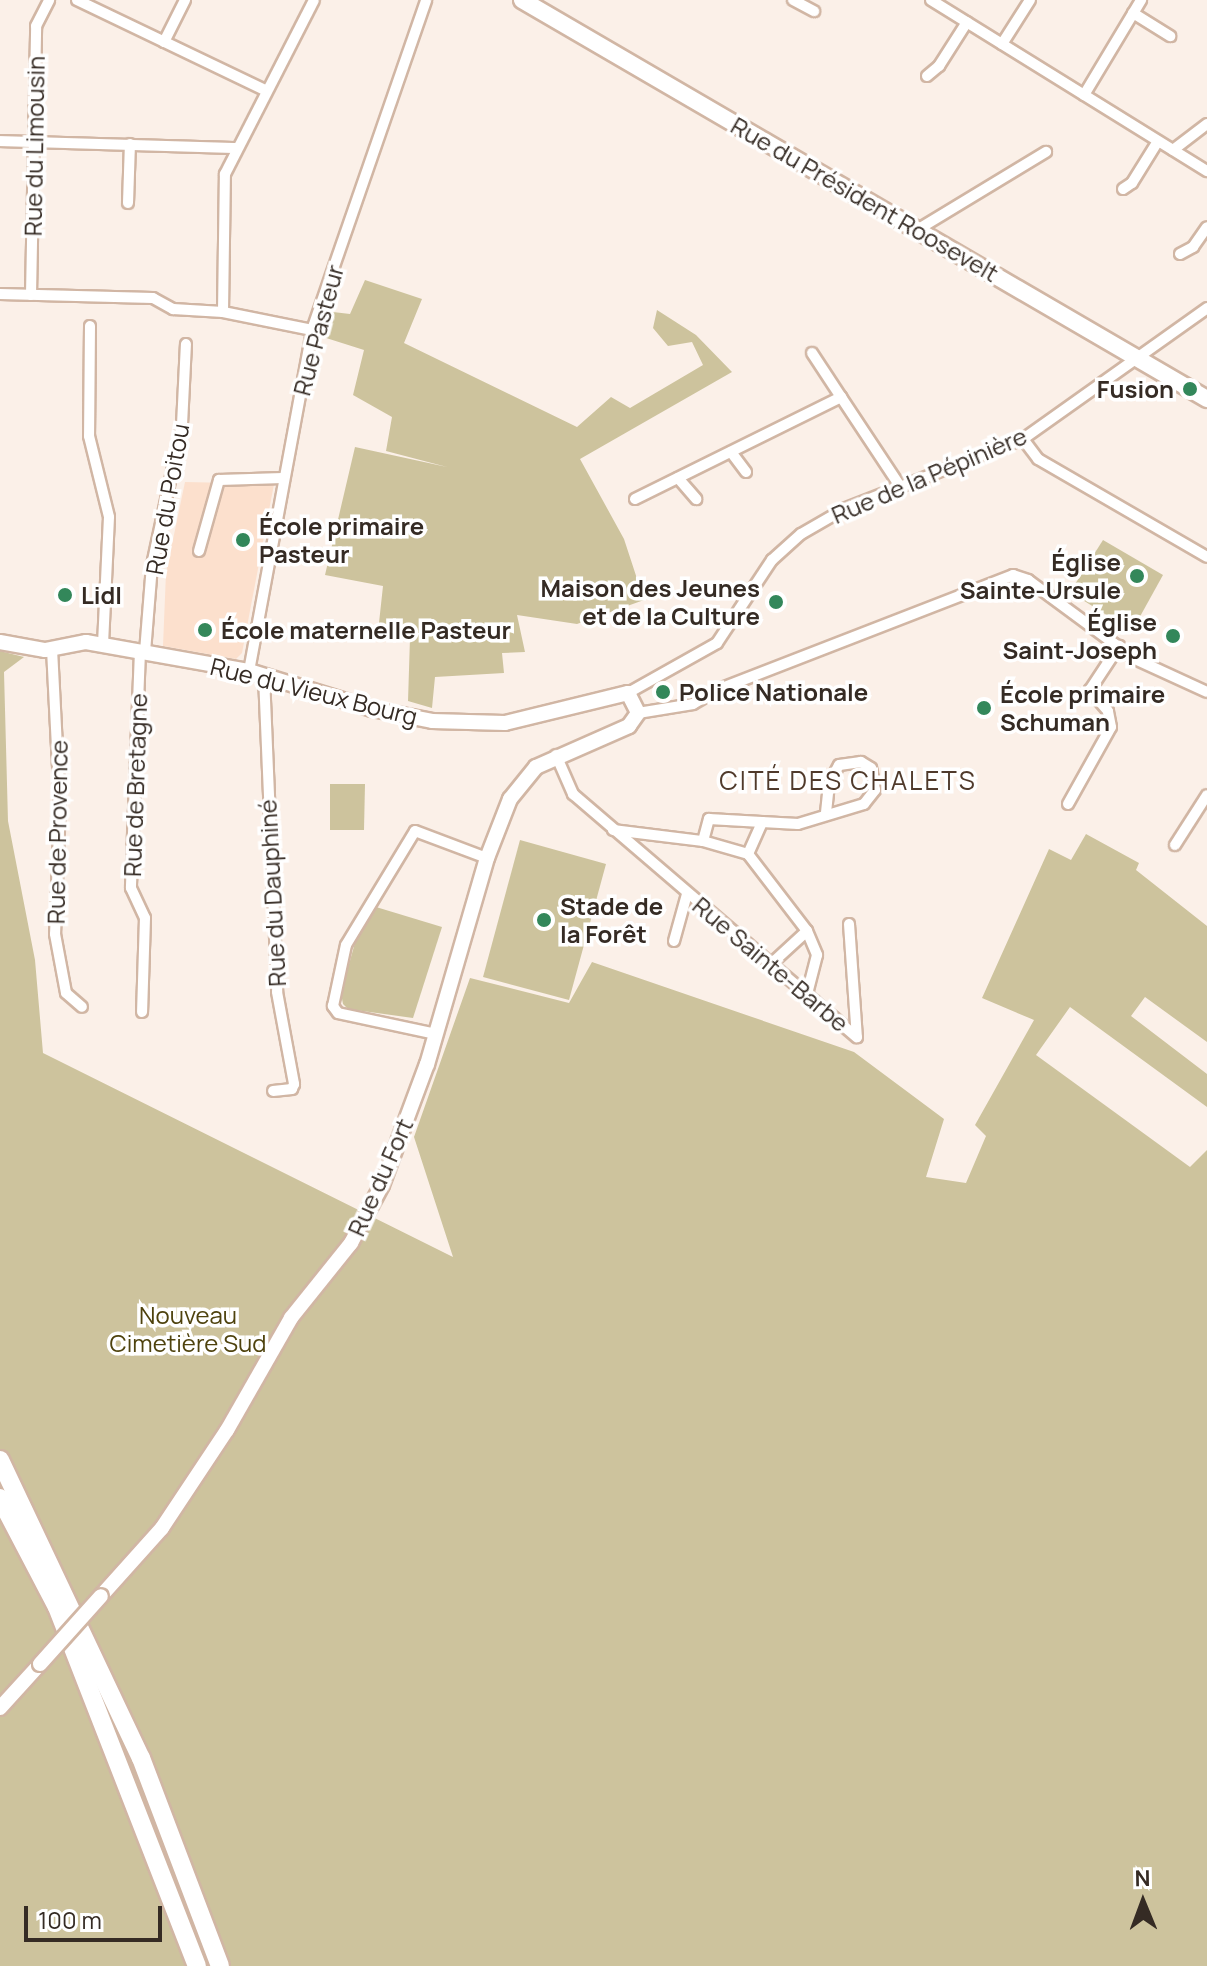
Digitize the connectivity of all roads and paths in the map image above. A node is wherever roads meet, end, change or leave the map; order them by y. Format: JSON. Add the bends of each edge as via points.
{"nodes":[{"id":1,"x":49,"y":0,"type":"edge"},
{"id":2,"x":77,"y":0,"type":"edge"},
{"id":3,"x":185,"y":0,"type":"edge"},
{"id":4,"x":314,"y":0,"type":"edge"},
{"id":5,"x":426,"y":0,"type":"edge"},
{"id":6,"x":522,"y":0,"type":"edge"},
{"id":7,"x":931,"y":0,"type":"edge"},
{"id":8,"x":1030,"y":0,"type":"edge"},
{"id":9,"x":1141,"y":0,"type":"edge"},
{"id":10,"x":798,"y":1,"type":"edge"},
{"id":11,"x":814,"y":11,"type":"dead end"},
{"id":12,"x":1133,"y":13,"type":"junction"},
{"id":13,"x":967,"y":22,"type":"junction"},
{"id":14,"x":1170,"y":36,"type":"dead end"},
{"id":15,"x":164,"y":42,"type":"junction"},
{"id":16,"x":1002,"y":44,"type":"junction"},
{"id":17,"x":927,"y":76,"type":"dead end"},
{"id":18,"x":265,"y":90,"type":"junction"},
{"id":19,"x":1084,"y":95,"type":"junction"},
{"id":20,"x":1207,"y":124,"type":"edge"},
{"id":21,"x":0,"y":141,"type":"edge"},
{"id":22,"x":1158,"y":141,"type":"junction"},
{"id":23,"x":34,"y":142,"type":"junction"},
{"id":24,"x":130,"y":144,"type":"junction"},
{"id":25,"x":237,"y":148,"type":"junction"},
{"id":26,"x":1173,"y":150,"type":"junction"},
{"id":27,"x":1046,"y":152,"type":"dead end"},
{"id":28,"x":1207,"y":171,"type":"edge"},
{"id":29,"x":1123,"y":189,"type":"dead end"},
{"id":30,"x":128,"y":203,"type":"dead end"},
{"id":31,"x":1207,"y":227,"type":"edge"},
{"id":32,"x":917,"y":230,"type":"junction"},
{"id":33,"x":1180,"y":254,"type":"dead end"},
{"id":34,"x":0,"y":294,"type":"edge"},
{"id":35,"x":31,"y":295,"type":"junction"},
{"id":36,"x":1207,"y":308,"type":"edge"},
{"id":37,"x":223,"y":312,"type":"junction"},
{"id":38,"x":90,"y":326,"type":"dead end"},
{"id":39,"x":312,"y":330,"type":"junction"},
{"id":40,"x":186,"y":344,"type":"dead end"},
{"id":41,"x":812,"y":353,"type":"dead end"},
{"id":42,"x":1136,"y":357,"type":"junction"},
{"id":43,"x":841,"y":397,"type":"junction"},
{"id":44,"x":1207,"y":399,"type":"edge"},
{"id":45,"x":1023,"y":439,"type":"junction"},
{"id":46,"x":731,"y":452,"type":"junction"},
{"id":47,"x":746,"y":472,"type":"dead end"},
{"id":48,"x":283,"y":478,"type":"junction"},
{"id":49,"x":678,"y":478,"type":"junction"},
{"id":50,"x":900,"y":486,"type":"junction"},
{"id":51,"x":635,"y":499,"type":"dead end"},
{"id":52,"x":696,"y":499,"type":"dead end"},
{"id":53,"x":199,"y":551,"type":"dead end"},
{"id":54,"x":1207,"y":557,"type":"edge"},
{"id":55,"x":0,"y":642,"type":"edge"},
{"id":56,"x":103,"y":645,"type":"junction"},
{"id":57,"x":1119,"y":646,"type":"junction"},
{"id":58,"x":52,"y":649,"type":"junction"},
{"id":59,"x":142,"y":652,"type":"junction"},
{"id":60,"x":256,"y":673,"type":"junction"},
{"id":61,"x":1207,"y":692,"type":"edge"},
{"id":62,"x":628,"y":693,"type":"junction"},
{"id":63,"x":638,"y":713,"type":"junction"},
{"id":64,"x":556,"y":755,"type":"junction"},
{"id":65,"x":1206,"y":796,"type":"edge"},
{"id":66,"x":1068,"y":804,"type":"dead end"},
{"id":67,"x":826,"y":814,"type":"junction"},
{"id":68,"x":762,"y":822,"type":"junction"},
{"id":69,"x":613,"y":830,"type":"junction"},
{"id":70,"x":703,"y":841,"type":"junction"},
{"id":71,"x":1175,"y":845,"type":"dead end"},
{"id":72,"x":748,"y":854,"type":"junction"},
{"id":73,"x":487,"y":858,"type":"junction"},
{"id":74,"x":687,"y":894,"type":"junction"},
{"id":75,"x":849,"y":924,"type":"dead end"},
{"id":76,"x":807,"y":931,"type":"junction"},
{"id":77,"x":674,"y":941,"type":"dead end"},
{"id":78,"x":771,"y":964,"type":"junction"},
{"id":79,"x":807,"y":994,"type":"junction"},
{"id":80,"x":82,"y":1007,"type":"dead end"},
{"id":81,"x":142,"y":1012,"type":"dead end"},
{"id":82,"x":436,"y":1034,"type":"junction"},
{"id":83,"x":273,"y":1091,"type":"dead end"},
{"id":84,"x":0,"y":1460,"type":"edge"},
{"id":85,"x":0,"y":1498,"type":"edge"},
{"id":86,"x":0,"y":1708,"type":"edge"},
{"id":87,"x":196,"y":1966,"type":"edge"},
{"id":88,"x":220,"y":1966,"type":"edge"}],
"edges":[{"from":1,"to":23,"type":"street","name":"Rue du Limousin","via":[[36,26]]},
{"from":2,"to":15,"type":"street"},
{"from":3,"to":15,"type":"street"},
{"from":4,"to":18,"type":"street"},
{"from":5,"to":39,"type":"street","name":"Rue Pasteur"},
{"from":6,"to":32,"type":"main road","name":"Rue du Président Roosevelt"},
{"from":7,"to":13,"type":"street"},
{"from":8,"to":16,"type":"street"},
{"from":9,"to":12,"type":"street"},
{"from":10,"to":11,"type":"street"},
{"from":12,"to":14,"type":"street"},
{"from":12,"to":19,"type":"street"},
{"from":13,"to":16,"type":"street"},
{"from":13,"to":17,"type":"street"},
{"from":15,"to":18,"type":"street"},
{"from":16,"to":19,"type":"street"},
{"from":18,"to":25,"type":"street"},
{"from":19,"to":22,"type":"street"},
{"from":20,"to":26,"type":"street"},
{"from":21,"to":23,"type":"street"},
{"from":22,"to":26,"type":"street"},
{"from":22,"to":29,"type":"street"},
{"from":23,"to":24,"type":"street"},
{"from":23,"to":35,"type":"street","name":"Rue du Limousin"},
{"from":24,"to":25,"type":"street"},
{"from":24,"to":30,"type":"street"},
{"from":25,"to":37,"type":"street","via":[[225,174]]},
{"from":26,"to":28,"type":"street"},
{"from":27,"to":32,"type":"street"},
{"from":31,"to":33,"type":"street","via":[[1193,247]]},
{"from":32,"to":42,"type":"main road","name":"Rue du Président Roosevelt"},
{"from":34,"to":35,"type":"street"},
{"from":35,"to":37,"type":"street","via":[[153,298],[173,309]]},
{"from":36,"to":42,"type":"street","name":"Rue de la Pépinière"},
{"from":37,"to":39,"type":"street"},
{"from":38,"to":56,"type":"street","via":[[89,436],[109,517]]},
{"from":39,"to":48,"type":"street","name":"Rue Pasteur"},
{"from":40,"to":59,"type":"street","name":"Rue du Poitou","via":[[182,425],[152,565]]},
{"from":41,"to":43,"type":"street"},
{"from":42,"to":44,"type":"main road","name":"Rue du Président Roosevelt"},
{"from":42,"to":45,"type":"street","name":"Rue de la Pépinière"},
{"from":43,"to":46,"type":"street"},
{"from":43,"to":50,"type":"street"},
{"from":45,"to":50,"type":"street","name":"Rue de la Pépinière"},
{"from":45,"to":54,"type":"street","via":[[1038,459]]},
{"from":46,"to":47,"type":"street"},
{"from":46,"to":49,"type":"street"},
{"from":48,"to":53,"type":"street","via":[[219,480]]},
{"from":48,"to":60,"type":"street","name":"Rue Pasteur"},
{"from":49,"to":51,"type":"street"},
{"from":49,"to":52,"type":"street"},
{"from":50,"to":62,"type":"street","name":"Rue de la Pépinière","via":[[846,508],[786,546],[717,643]]},
{"from":55,"to":58,"type":"street","name":"Rue du Vieux Bourg"},
{"from":56,"to":58,"type":"street","name":"Rue du Vieux Bourg"},
{"from":56,"to":59,"type":"street","name":"Rue du Vieux Bourg"},
{"from":57,"to":61,"type":"street"},
{"from":57,"to":63,"type":"street","via":[[1028,580],[1013,575],[717,690],[693,704]]},
{"from":57,"to":66,"type":"street","via":[[1090,690],[1108,711],[1111,727]]},
{"from":58,"to":80,"type":"street","name":"Rue de Provence","via":[[60,805],[55,934],[66,993]]},
{"from":59,"to":60,"type":"street","name":"Rue du Vieux Bourg"},
{"from":59,"to":81,"type":"street","name":"Rue de Bretagne","via":[[131,888],[145,918]]},
{"from":60,"to":62,"type":"street","name":"Rue du Vieux Bourg","via":[[372,709],[455,723],[538,718]]},
{"from":60,"to":83,"type":"street","name":"Rue du Dauphiné","via":[[277,992],[294,1084],[292,1089]]},
{"from":62,"to":63,"type":"street"},
{"from":63,"to":64,"type":"street","name":"Rue du Fort","via":[[629,726]]},
{"from":64,"to":69,"type":"street","name":"Rue Sainte-Barbe","via":[[573,794]]},
{"from":64,"to":73,"type":"street","name":"Rue du Fort","via":[[518,787],[502,813]]},
{"from":65,"to":71,"type":"street"},
{"from":67,"to":67,"type":"street","via":[[871,798],[876,778],[871,768],[861,762],[839,765],[829,784]]},
{"from":67,"to":68,"type":"street","via":[[798,824]]},
{"from":68,"to":70,"type":"street","via":[[709,819]]},
{"from":68,"to":72,"type":"street"},
{"from":69,"to":70,"type":"street"},
{"from":69,"to":74,"type":"street","name":"Rue Sainte-Barbe"},
{"from":70,"to":72,"type":"street"},
{"from":72,"to":76,"type":"street"},
{"from":73,"to":82,"type":"street","name":"Rue du Fort"},
{"from":73,"to":82,"type":"street","via":[[415,831],[346,945],[333,1006],[338,1013]]},
{"from":74,"to":77,"type":"street"},
{"from":74,"to":78,"type":"street","name":"Rue Sainte-Barbe"},
{"from":75,"to":79,"type":"street","name":"Rue Sainte-Barbe","via":[[857,1037]]},
{"from":76,"to":78,"type":"street"},
{"from":76,"to":79,"type":"street","via":[[817,955]]},
{"from":78,"to":79,"type":"street","name":"Rue Sainte-Barbe"},
{"from":82,"to":86,"type":"street","name":"Rue du Fort","bridge":true,"via":[[382,1185],[351,1243],[291,1318],[227,1430],[162,1528]]},
{"from":84,"to":88,"type":"highway","via":[[128,1729]]},
{"from":85,"to":87,"type":"highway","via":[[57,1607]]}]}
